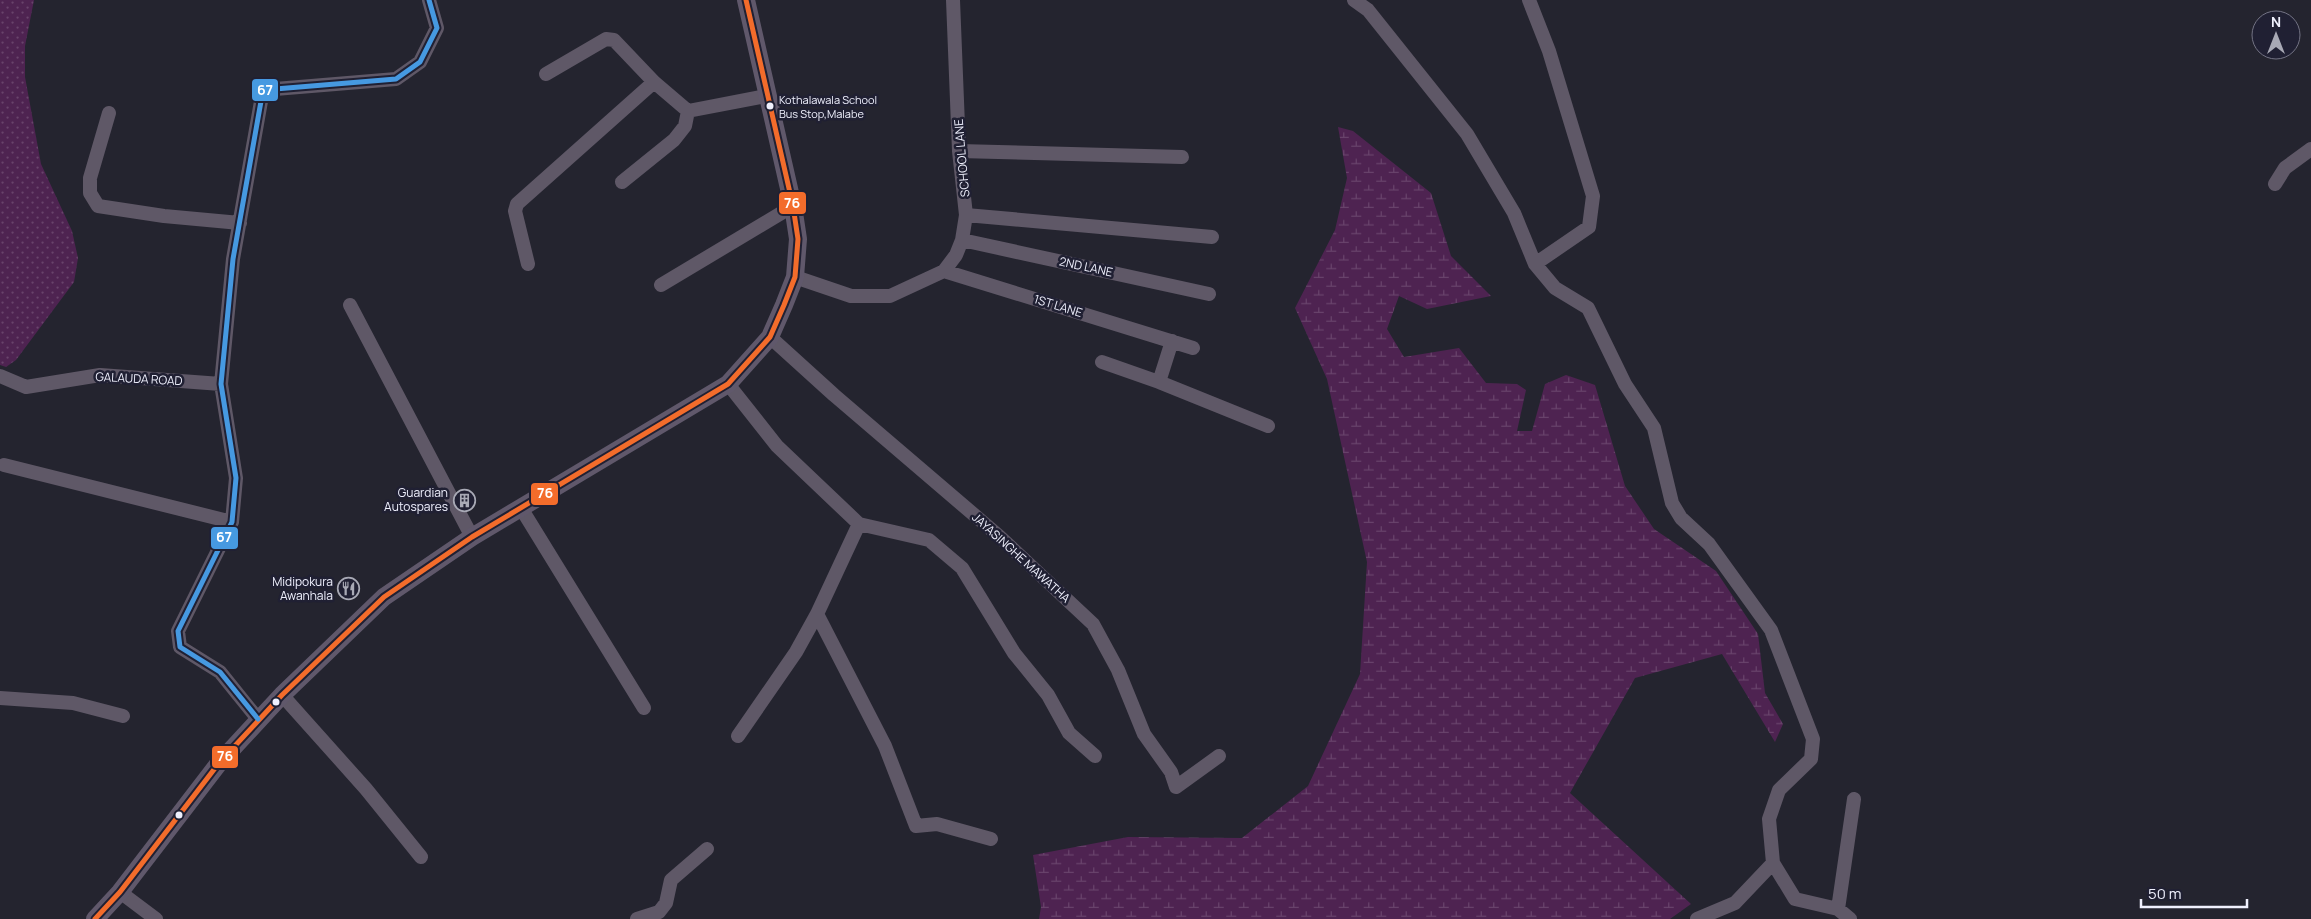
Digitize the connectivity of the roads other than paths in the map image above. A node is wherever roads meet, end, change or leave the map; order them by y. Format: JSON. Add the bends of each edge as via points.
{"nodes":[{"id":1,"x":429,"y":0,"type":"edge"},
{"id":2,"x":746,"y":0,"type":"edge"},
{"id":3,"x":953,"y":0,"type":"edge"},
{"id":4,"x":1354,"y":0,"type":"edge"},
{"id":5,"x":1529,"y":0,"type":"edge"},
{"id":6,"x":546,"y":74,"type":"dead end"},
{"id":7,"x":654,"y":82,"type":"junction"},
{"id":8,"x":766,"y":96,"type":"junction"},
{"id":9,"x":688,"y":111,"type":"junction"},
{"id":10,"x":109,"y":113,"type":"dead end"},
{"id":11,"x":2311,"y":149,"type":"edge"},
{"id":12,"x":959,"y":151,"type":"junction"},
{"id":13,"x":1182,"y":157,"type":"dead end"},
{"id":14,"x":622,"y":182,"type":"dead end"},
{"id":15,"x":2275,"y":184,"type":"dead end"},
{"id":16,"x":793,"y":206,"type":"junction"},
{"id":17,"x":966,"y":215,"type":"junction"},
{"id":18,"x":240,"y":223,"type":"junction"},
{"id":19,"x":1212,"y":237,"type":"dead end"},
{"id":20,"x":962,"y":240,"type":"junction"},
{"id":21,"x":528,"y":264,"type":"dead end"},
{"id":22,"x":1536,"y":264,"type":"junction"},
{"id":23,"x":944,"y":271,"type":"junction"},
{"id":24,"x":795,"y":277,"type":"junction"},
{"id":25,"x":661,"y":285,"type":"dead end"},
{"id":26,"x":1209,"y":294,"type":"dead end"},
{"id":27,"x":350,"y":305,"type":"dead end"},
{"id":28,"x":770,"y":338,"type":"junction"},
{"id":29,"x":1172,"y":341,"type":"junction"},
{"id":30,"x":1193,"y":348,"type":"dead end"},
{"id":31,"x":1102,"y":362,"type":"dead end"},
{"id":32,"x":0,"y":376,"type":"edge"},
{"id":33,"x":1159,"y":382,"type":"junction"},
{"id":34,"x":221,"y":384,"type":"junction"},
{"id":35,"x":728,"y":384,"type":"junction"},
{"id":36,"x":1268,"y":426,"type":"dead end"},
{"id":37,"x":4,"y":465,"type":"dead end"},
{"id":38,"x":521,"y":508,"type":"junction"},
{"id":39,"x":232,"y":522,"type":"junction"},
{"id":40,"x":859,"y":524,"type":"junction"},
{"id":41,"x":472,"y":537,"type":"junction"},
{"id":42,"x":817,"y":614,"type":"junction"},
{"id":43,"x":282,"y":695,"type":"junction"},
{"id":44,"x":0,"y":698,"type":"edge"},
{"id":45,"x":644,"y":708,"type":"dead end"},
{"id":46,"x":123,"y":716,"type":"dead end"},
{"id":47,"x":258,"y":719,"type":"junction"},
{"id":48,"x":738,"y":736,"type":"dead end"},
{"id":49,"x":1095,"y":756,"type":"dead end"},
{"id":50,"x":1220,"y":756,"type":"dead end"},
{"id":51,"x":1854,"y":799,"type":"dead end"},
{"id":52,"x":991,"y":839,"type":"dead end"},
{"id":53,"x":707,"y":849,"type":"dead end"},
{"id":54,"x":421,"y":857,"type":"dead end"},
{"id":55,"x":1773,"y":863,"type":"junction"},
{"id":56,"x":120,"y":892,"type":"junction"},
{"id":57,"x":1838,"y":909,"type":"junction"},
{"id":58,"x":95,"y":919,"type":"edge"},
{"id":59,"x":156,"y":919,"type":"edge"},
{"id":60,"x":637,"y":919,"type":"edge"},
{"id":61,"x":1697,"y":919,"type":"edge"},
{"id":62,"x":1850,"y":919,"type":"edge"}],
"edges":[{"from":1,"to":18,"type":"street","via":[[436,28],[420,62],[396,80],[263,90]]},
{"from":2,"to":8,"type":"main road"},
{"from":3,"to":12,"type":"street","name":"SCHOOL LANE"},
{"from":4,"to":22,"type":"street","via":[[1368,10],[1468,134],[1514,213]]},
{"from":5,"to":22,"type":"street","via":[[1549,51],[1593,196],[1588,227]]},
{"from":6,"to":7,"type":"street","via":[[606,40],[614,40]]},
{"from":7,"to":9,"type":"street"},
{"from":7,"to":21,"type":"street","via":[[517,204],[515,211]]},
{"from":8,"to":9,"type":"street"},
{"from":8,"to":16,"type":"main road"},
{"from":9,"to":14,"type":"street","via":[[685,126],[674,140]]},
{"from":10,"to":18,"type":"street","via":[[90,178],[90,193],[98,206]]},
{"from":11,"to":15,"type":"street","via":[[2286,168]]},
{"from":12,"to":13,"type":"street"},
{"from":12,"to":17,"type":"street","name":"SCHOOL LANE"},
{"from":16,"to":24,"type":"main road","via":[[798,239]]},
{"from":16,"to":25,"type":"street"},
{"from":17,"to":19,"type":"street"},
{"from":17,"to":20,"type":"street","name":"SCHOOL LANE"},
{"from":18,"to":34,"type":"street"},
{"from":20,"to":23,"type":"street","name":"SCHOOL LANE"},
{"from":20,"to":26,"type":"street","name":"2ND LANE"},
{"from":22,"to":55,"type":"street","via":[[1555,288],[1588,308],[1625,384],[1654,428],[1672,503],[1681,518],[1709,544],[1771,630],[1813,738],[1811,759],[1779,790],[1769,819]]},
{"from":23,"to":24,"type":"street","name":"SCHOOL LANE","via":[[890,296],[851,296]]},
{"from":23,"to":29,"type":"street","name":"1ST LANE"},
{"from":24,"to":28,"type":"main road"},
{"from":27,"to":41,"type":"street"},
{"from":28,"to":35,"type":"main road"},
{"from":28,"to":50,"type":"street","name":"JAYASINGHE MAWATHA","via":[[1000,537],[1093,624],[1118,670],[1144,734],[1171,772],[1176,787]]},
{"from":29,"to":30,"type":"street","name":"1ST LANE"},
{"from":29,"to":33,"type":"street"},
{"from":31,"to":33,"type":"street"},
{"from":32,"to":34,"type":"street","name":"GALAUDA ROAD","via":[[26,387],[100,375]]},
{"from":33,"to":36,"type":"street"},
{"from":34,"to":39,"type":"street","via":[[236,478]]},
{"from":35,"to":38,"type":"main road"},
{"from":35,"to":40,"type":"street","via":[[777,446]]},
{"from":37,"to":39,"type":"street"},
{"from":38,"to":41,"type":"main road"},
{"from":38,"to":45,"type":"street"},
{"from":39,"to":47,"type":"street","via":[[178,630],[180,647],[220,672]]},
{"from":40,"to":42,"type":"street"},
{"from":40,"to":49,"type":"street","via":[[929,540],[962,568],[1014,653],[1048,695],[1069,733]]},
{"from":41,"to":43,"type":"main road","via":[[384,597]]},
{"from":42,"to":48,"type":"street","via":[[796,652]]},
{"from":42,"to":52,"type":"street","via":[[885,746],[916,826],[937,824]]},
{"from":43,"to":47,"type":"main road"},
{"from":43,"to":54,"type":"street","via":[[366,789]]},
{"from":44,"to":46,"type":"street","via":[[73,703]]},
{"from":47,"to":56,"type":"main road","via":[[219,763]]},
{"from":51,"to":57,"type":"street"},
{"from":53,"to":60,"type":"street","via":[[671,880],[666,904],[659,912]]},
{"from":55,"to":57,"type":"street","via":[[1795,899]]},
{"from":55,"to":61,"type":"street","via":[[1735,903]]},
{"from":56,"to":58,"type":"main road"},
{"from":56,"to":59,"type":"street"},
{"from":57,"to":62,"type":"street"}]}
